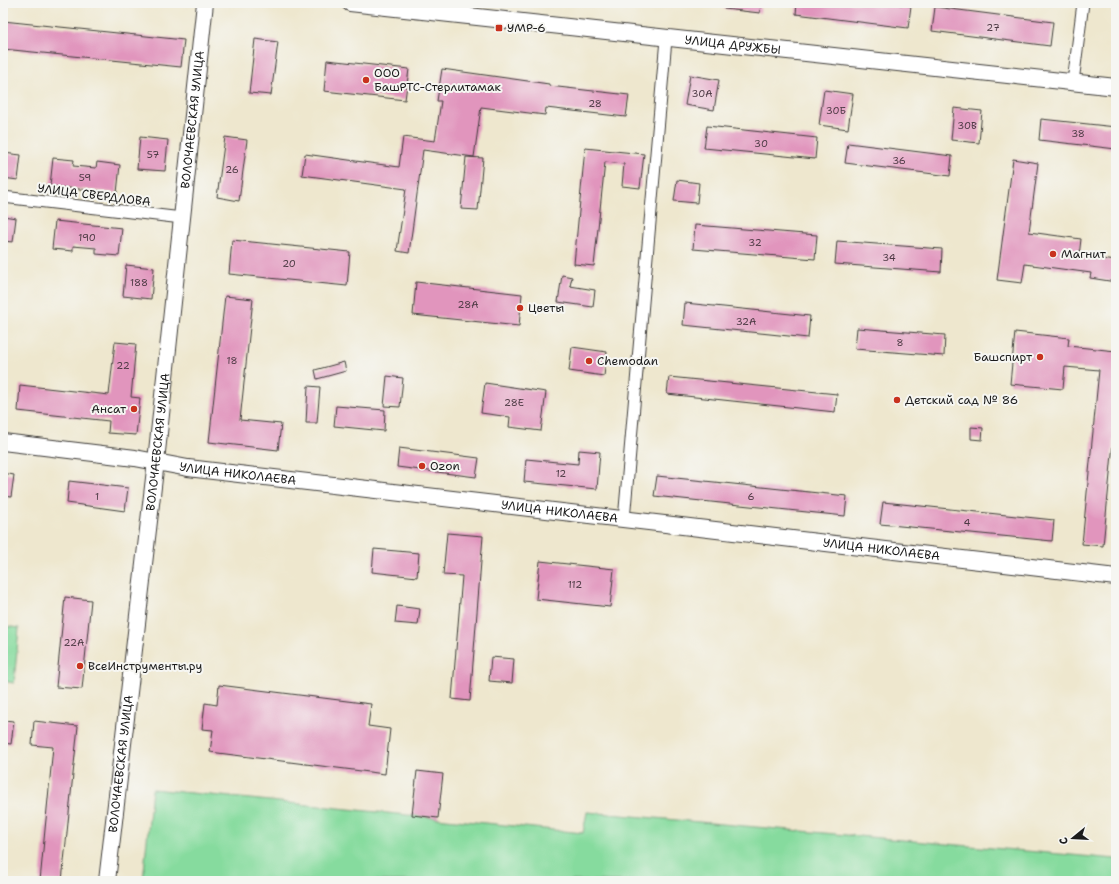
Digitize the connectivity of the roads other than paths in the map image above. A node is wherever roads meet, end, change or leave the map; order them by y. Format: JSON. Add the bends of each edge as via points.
{"nodes":[{"id":1,"x":205,"y":3,"type":"edge"},
{"id":2,"x":350,"y":3,"type":"edge"},
{"id":3,"x":1083,"y":3,"type":"edge"},
{"id":4,"x":666,"y":39,"type":"junction"},
{"id":5,"x":1073,"y":82,"type":"junction"},
{"id":6,"x":1116,"y":87,"type":"edge"},
{"id":7,"x":3,"y":197,"type":"edge"},
{"id":8,"x":182,"y":218,"type":"junction"},
{"id":9,"x":3,"y":442,"type":"edge"},
{"id":10,"x":156,"y":461,"type":"junction"},
{"id":11,"x":624,"y":520,"type":"junction"},
{"id":12,"x":1116,"y":577,"type":"edge"},
{"id":13,"x":107,"y":881,"type":"edge"}],
"edges":[{"from":1,"to":8,"type":"main road","name":"ВОЛОЧАЕВСКАЯ УЛИЦА"},
{"from":2,"to":4,"type":"main road","name":"УЛИЦА ДРУЖБЫ"},
{"from":3,"to":5,"type":"street"},
{"from":4,"to":5,"type":"main road","name":"УЛИЦА ДРУЖБЫ"},
{"from":4,"to":11,"type":"street"},
{"from":5,"to":6,"type":"main road","name":"УЛИЦА ДРУЖБЫ"},
{"from":7,"to":8,"type":"street","name":"УЛИЦА СВЕРДЛОВА"},
{"from":8,"to":10,"type":"main road","name":"ВОЛОЧАЕВСКАЯ УЛИЦА"},
{"from":9,"to":10,"type":"main road","name":"УЛИЦА НИКОЛАЕВА"},
{"from":10,"to":11,"type":"main road","name":"УЛИЦА НИКОЛАЕВА","via":[[188,468]]},
{"from":10,"to":13,"type":"main road","name":"ВОЛОЧАЕВСКАЯ УЛИЦА"},
{"from":11,"to":12,"type":"main road","name":"УЛИЦА НИКОЛАЕВА"}]}
